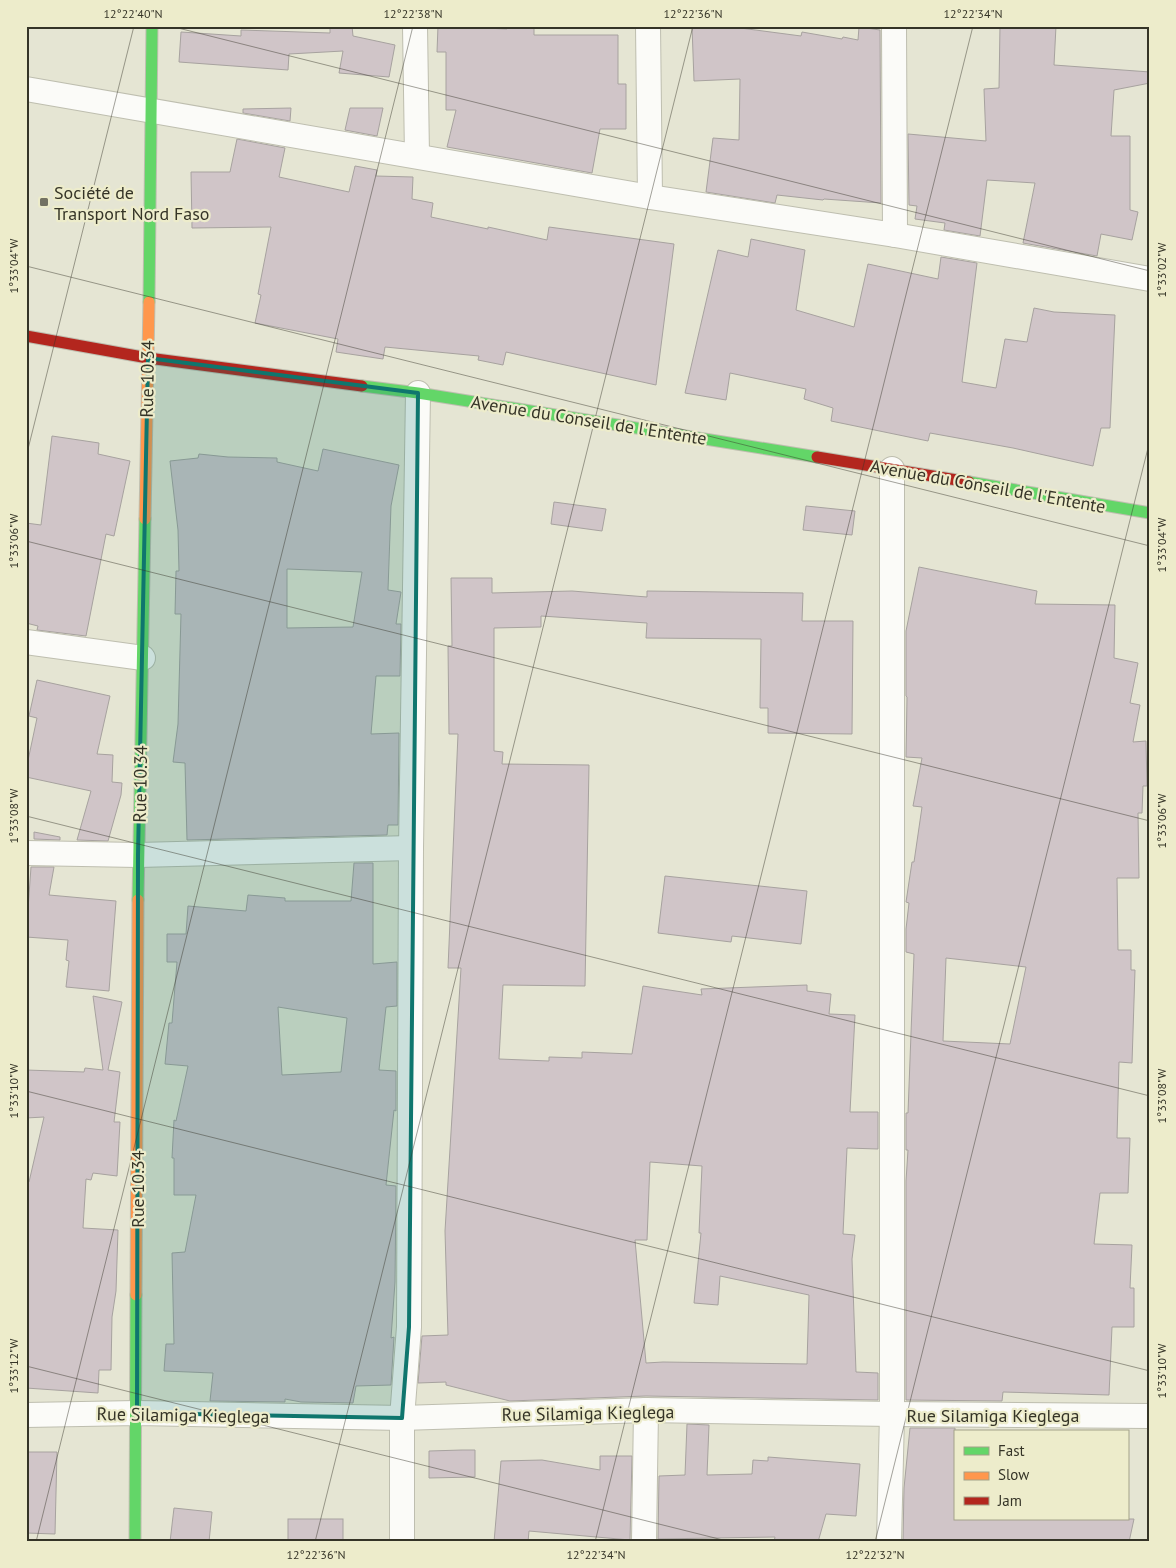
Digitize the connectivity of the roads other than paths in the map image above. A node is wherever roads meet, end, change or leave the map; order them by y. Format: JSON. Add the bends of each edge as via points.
{"nodes":[{"id":1,"x":152,"y":26,"type":"edge"},
{"id":2,"x":415,"y":26,"type":"edge"},
{"id":3,"x":648,"y":26,"type":"edge"},
{"id":4,"x":894,"y":26,"type":"edge"},
{"id":5,"x":26,"y":89,"type":"edge"},
{"id":6,"x":151,"y":110,"type":"junction"},
{"id":7,"x":417,"y":156,"type":"junction"},
{"id":8,"x":650,"y":197,"type":"junction"},
{"id":9,"x":895,"y":235,"type":"junction"},
{"id":10,"x":1150,"y":279,"type":"edge"},
{"id":11,"x":26,"y":336,"type":"edge"},
{"id":12,"x":148,"y":358,"type":"junction"},
{"id":13,"x":418,"y":393,"type":"junction"},
{"id":14,"x":892,"y":469,"type":"junction"},
{"id":15,"x":1150,"y":513,"type":"edge"},
{"id":16,"x":26,"y":642,"type":"edge"},
{"id":17,"x":143,"y":658,"type":"junction"},
{"id":18,"x":411,"y":848,"type":"junction"},
{"id":19,"x":26,"y":853,"type":"edge"},
{"id":20,"x":138,"y":855,"type":"junction"},
{"id":21,"x":646,"y":1410,"type":"junction"},
{"id":22,"x":137,"y":1413,"type":"junction"},
{"id":23,"x":892,"y":1414,"type":"junction"},
{"id":24,"x":26,"y":1415,"type":"edge"},
{"id":25,"x":1150,"y":1416,"type":"edge"},
{"id":26,"x":402,"y":1418,"type":"junction"},
{"id":27,"x":135,"y":1542,"type":"edge"},
{"id":28,"x":402,"y":1542,"type":"edge"},
{"id":29,"x":644,"y":1542,"type":"edge"},
{"id":30,"x":889,"y":1542,"type":"edge"}],
"edges":[{"from":1,"to":6,"type":"street","name":"Rue 10.34"},
{"from":2,"to":7,"type":"street"},
{"from":3,"to":8,"type":"street"},
{"from":4,"to":9,"type":"street"},
{"from":5,"to":6,"type":"street"},
{"from":6,"to":7,"type":"street"},
{"from":6,"to":12,"type":"street","name":"Rue 10.34"},
{"from":7,"to":8,"type":"street"},
{"from":8,"to":9,"type":"street"},
{"from":9,"to":10,"type":"street"},
{"from":11,"to":12,"type":"street","name":"Avenue du Conseil de l'Entente"},
{"from":12,"to":13,"type":"street","name":"Avenue du Conseil de l'Entente"},
{"from":12,"to":17,"type":"street","name":"Rue 10.34"},
{"from":13,"to":14,"type":"street","name":"Avenue du Conseil de l'Entente"},
{"from":13,"to":18,"type":"street"},
{"from":14,"to":15,"type":"street","name":"Avenue du Conseil de l'Entente"},
{"from":14,"to":23,"type":"street"},
{"from":16,"to":17,"type":"street"},
{"from":17,"to":20,"type":"street","name":"Rue 10.34"},
{"from":18,"to":20,"type":"street"},
{"from":18,"to":26,"type":"street","via":[[409,1327]]},
{"from":19,"to":20,"type":"street"},
{"from":20,"to":22,"type":"street","name":"Rue 10.34"},
{"from":21,"to":23,"type":"street","name":"Rue Silamiga Kieglega"},
{"from":21,"to":26,"type":"street","name":"Rue Silamiga Kieglega"},
{"from":21,"to":29,"type":"street"},
{"from":22,"to":24,"type":"street","name":"Rue Silamiga Kieglega"},
{"from":22,"to":26,"type":"street","name":"Rue Silamiga Kieglega"},
{"from":22,"to":27,"type":"street","name":"Rue 10.34"},
{"from":23,"to":25,"type":"street","name":"Rue Silamiga Kieglega"},
{"from":23,"to":30,"type":"street"},
{"from":26,"to":28,"type":"street"}]}
